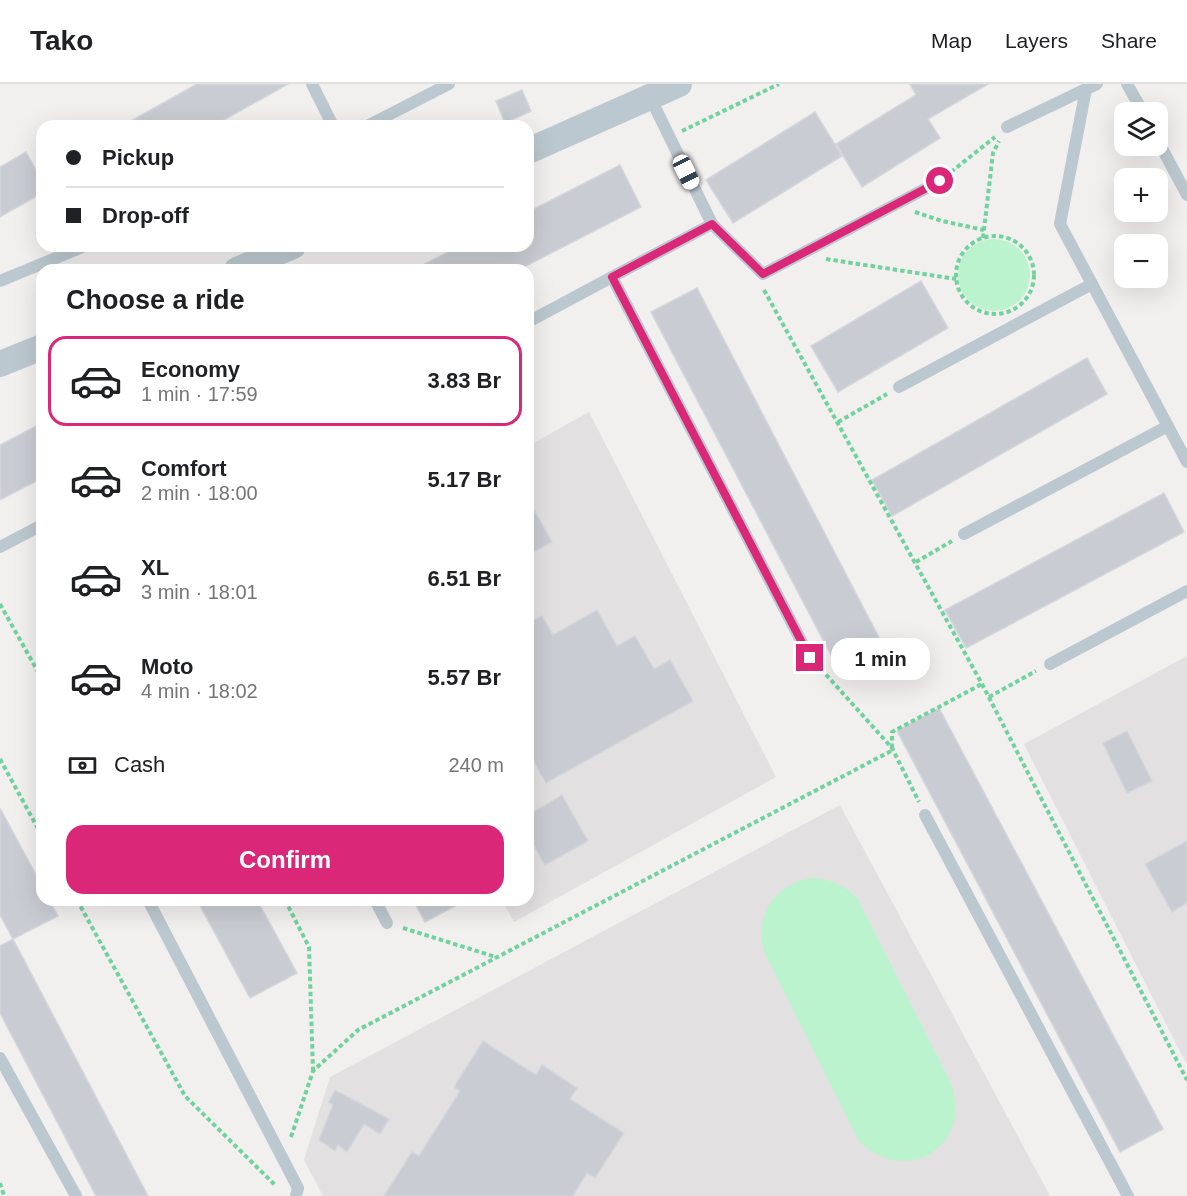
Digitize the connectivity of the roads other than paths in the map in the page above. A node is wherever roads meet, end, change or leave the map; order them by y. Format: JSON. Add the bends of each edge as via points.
{"nodes":[{"id":1,"x":312,"y":84,"type":"edge"},
{"id":2,"x":449,"y":84,"type":"edge"},
{"id":3,"x":679,"y":84,"type":"edge"},
{"id":4,"x":1127,"y":84,"type":"edge"},
{"id":5,"x":1092,"y":87,"type":"edge"},
{"id":6,"x":650,"y":97,"type":"junction"},
{"id":7,"x":1137,"y":102,"type":"edge"},
{"id":8,"x":330,"y":120,"type":"edge"},
{"id":9,"x":379,"y":120,"type":"edge"},
{"id":10,"x":1007,"y":128,"type":"road end"},
{"id":11,"x":534,"y":148,"type":"edge"},
{"id":12,"x":1166,"y":156,"type":"edge"},
{"id":13,"x":940,"y":181,"type":"road end"},
{"id":14,"x":1187,"y":195,"type":"edge"},
{"id":15,"x":712,"y":224,"type":"junction"},
{"id":16,"x":70,"y":252,"type":"edge"},
{"id":17,"x":279,"y":252,"type":"edge"},
{"id":18,"x":41,"y":264,"type":"edge"},
{"id":19,"x":251,"y":264,"type":"edge"},
{"id":20,"x":36,"y":266,"type":"edge"},
{"id":21,"x":612,"y":277,"type":"junction"},
{"id":22,"x":0,"y":281,"type":"edge"},
{"id":23,"x":1092,"y":284,"type":"junction"},
{"id":24,"x":534,"y":319,"type":"edge"},
{"id":25,"x":36,"y":349,"type":"edge"},
{"id":26,"x":0,"y":364,"type":"edge"},
{"id":27,"x":899,"y":387,"type":"road end"},
{"id":28,"x":1168,"y":426,"type":"junction"},
{"id":29,"x":1187,"y":462,"type":"edge"},
{"id":30,"x":36,"y":528,"type":"edge"},
{"id":31,"x":964,"y":534,"type":"road end"},
{"id":32,"x":0,"y":547,"type":"edge"},
{"id":33,"x":1187,"y":591,"type":"edge"},
{"id":34,"x":810,"y":658,"type":"road end"},
{"id":35,"x":1050,"y":664,"type":"road end"},
{"id":36,"x":925,"y":815,"type":"road end"},
{"id":37,"x":151,"y":906,"type":"edge"},
{"id":38,"x":378,"y":906,"type":"edge"},
{"id":39,"x":387,"y":923,"type":"road end"},
{"id":40,"x":0,"y":1058,"type":"edge"},
{"id":41,"x":76,"y":1196,"type":"edge"},
{"id":42,"x":296,"y":1196,"type":"edge"},
{"id":43,"x":1128,"y":1196,"type":"edge"}],
"edges":[{"from":1,"to":8,"type":"lane"},
{"from":2,"to":9,"type":"lane"},
{"from":3,"to":6,"type":"street"},
{"from":4,"to":7,"type":"lane"},
{"from":5,"to":10,"type":"lane"},
{"from":5,"to":23,"type":"lane","via":[[1060,224]]},
{"from":6,"to":11,"type":"street"},
{"from":6,"to":15,"type":"lane"},
{"from":12,"to":14,"type":"lane"},
{"from":13,"to":15,"type":"lane","via":[[763,274]]},
{"from":15,"to":21,"type":"lane"},
{"from":16,"to":18,"type":"lane"},
{"from":17,"to":19,"type":"street"},
{"from":20,"to":22,"type":"lane"},
{"from":21,"to":24,"type":"lane"},
{"from":21,"to":34,"type":"lane"},
{"from":23,"to":27,"type":"lane"},
{"from":23,"to":28,"type":"lane"},
{"from":25,"to":26,"type":"street"},
{"from":28,"to":29,"type":"lane"},
{"from":28,"to":31,"type":"lane"},
{"from":30,"to":32,"type":"lane"},
{"from":33,"to":35,"type":"lane"},
{"from":36,"to":43,"type":"lane"},
{"from":37,"to":42,"type":"lane","via":[[298,1188]]},
{"from":38,"to":39,"type":"lane"},
{"from":40,"to":41,"type":"lane"}]}
